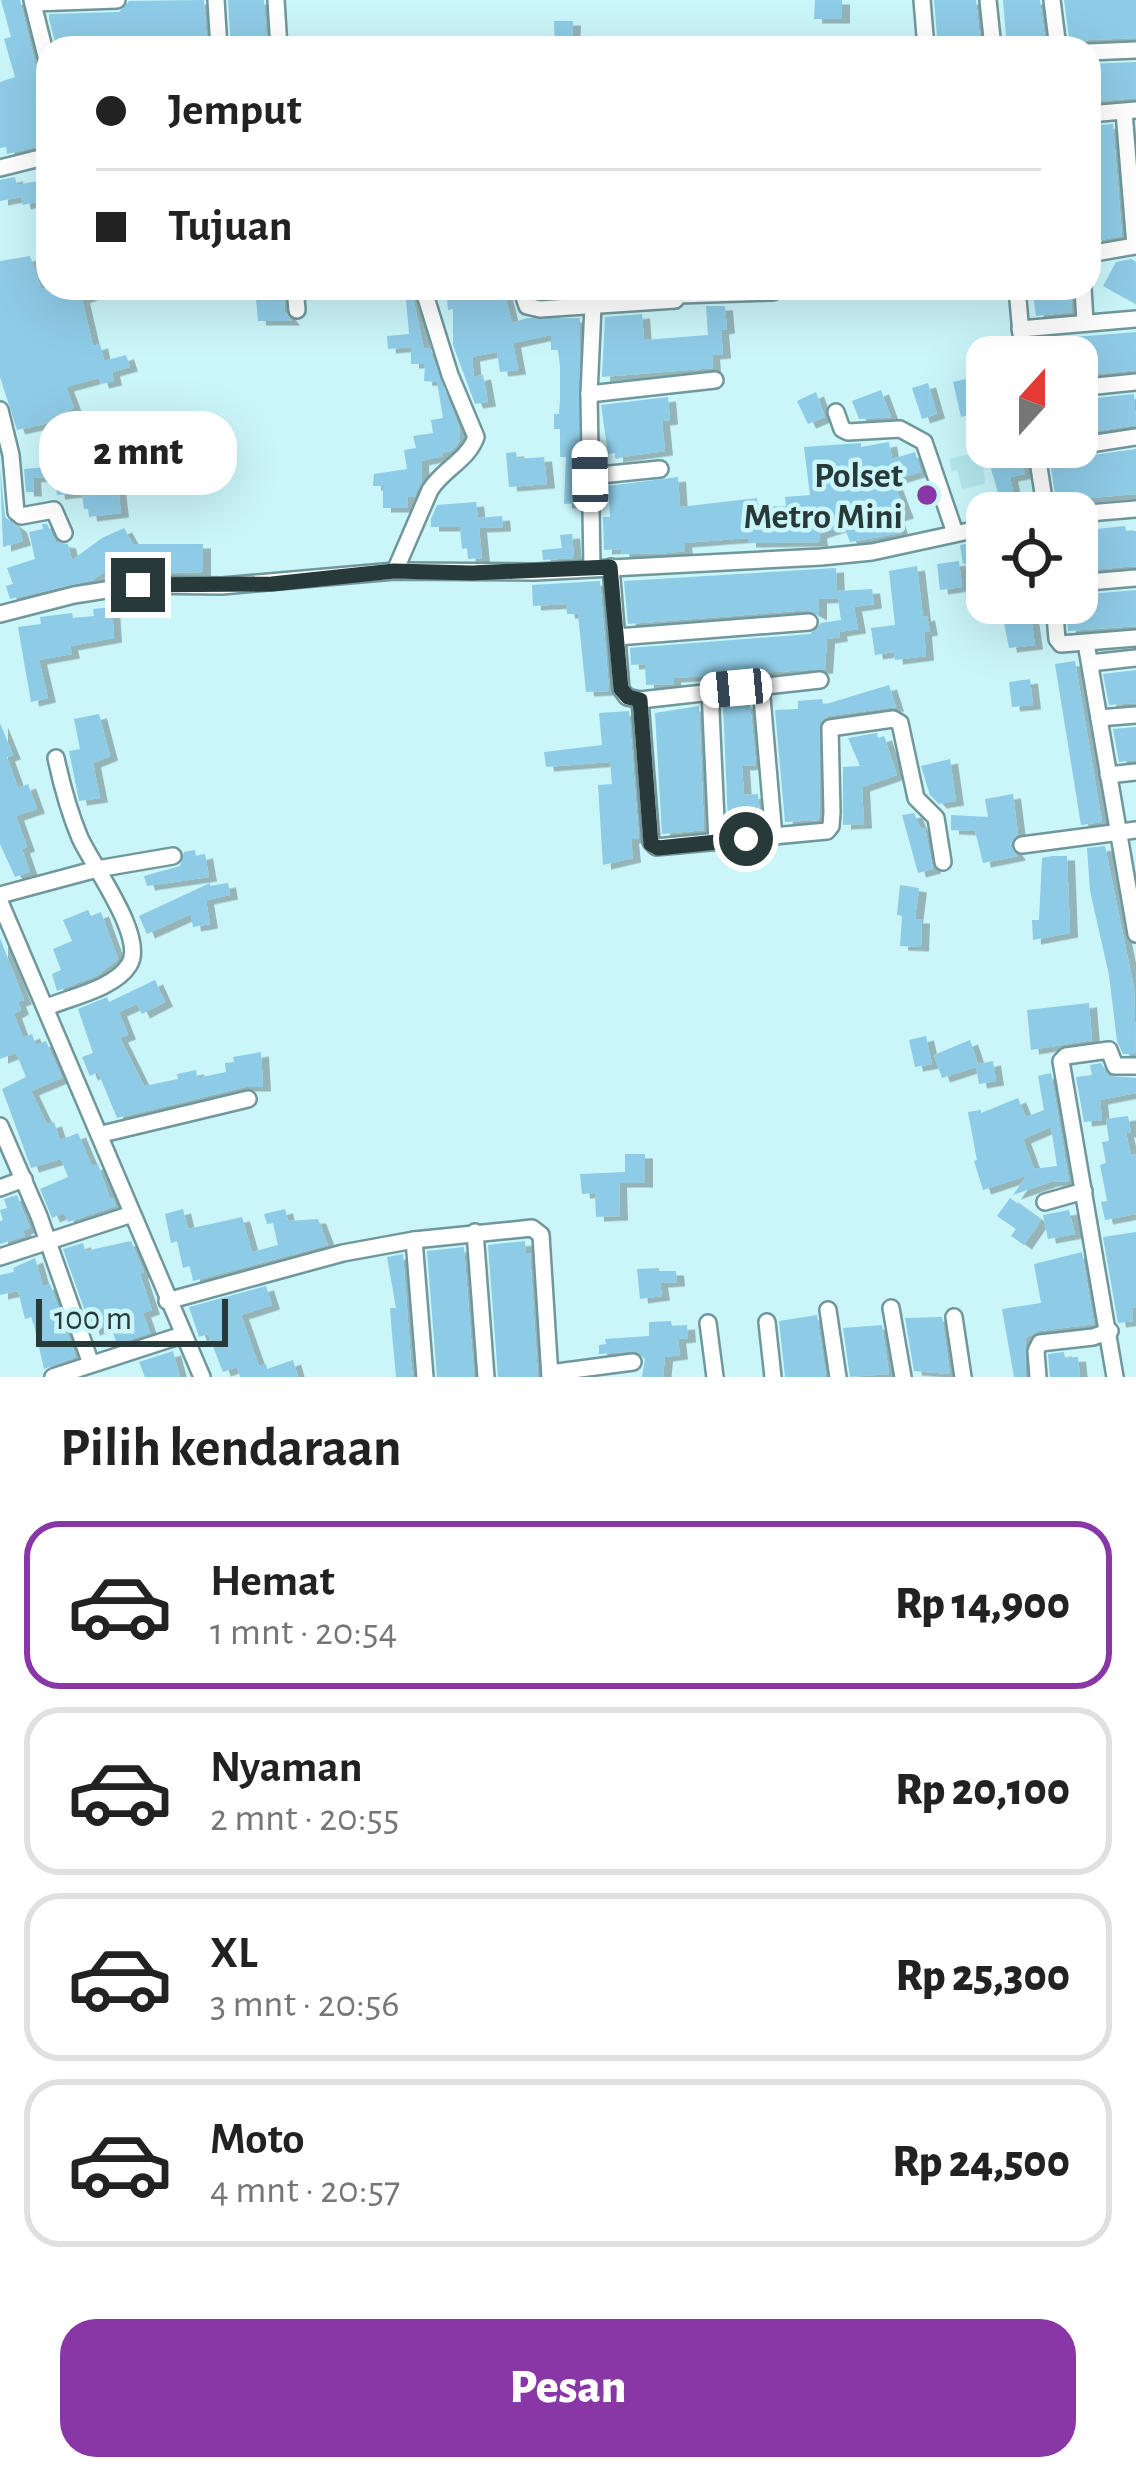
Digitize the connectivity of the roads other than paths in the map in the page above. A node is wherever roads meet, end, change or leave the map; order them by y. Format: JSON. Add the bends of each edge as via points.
{"nodes":[{"id":1,"x":116,"y":0,"type":"edge"},
{"id":2,"x":216,"y":0,"type":"edge"},
{"id":3,"x":276,"y":0,"type":"edge"},
{"id":4,"x":922,"y":0,"type":"edge"},
{"id":5,"x":988,"y":0,"type":"edge"},
{"id":6,"x":1052,"y":0,"type":"edge"},
{"id":7,"x":32,"y":2,"type":"edge"},
{"id":8,"x":41,"y":36,"type":"edge"},
{"id":9,"x":218,"y":36,"type":"edge"},
{"id":10,"x":278,"y":36,"type":"edge"},
{"id":11,"x":925,"y":36,"type":"edge"},
{"id":12,"x":992,"y":36,"type":"edge"},
{"id":13,"x":1056,"y":36,"type":"edge"},
{"id":14,"x":1136,"y":50,"type":"edge"},
{"id":15,"x":1101,"y":51,"type":"edge"},
{"id":16,"x":1130,"y":111,"type":"edge"},
{"id":17,"x":36,"y":160,"type":"edge"},
{"id":18,"x":0,"y":168,"type":"edge"},
{"id":19,"x":1136,"y":246,"type":"edge"},
{"id":20,"x":1101,"y":252,"type":"edge"},
{"id":21,"x":296,"y":300,"type":"edge"},
{"id":22,"x":427,"y":300,"type":"edge"},
{"id":23,"x":524,"y":300,"type":"edge"},
{"id":24,"x":596,"y":300,"type":"edge"},
{"id":25,"x":602,"y":300,"type":"edge"},
{"id":26,"x":620,"y":300,"type":"edge"},
{"id":27,"x":675,"y":300,"type":"edge"},
{"id":28,"x":1018,"y":300,"type":"edge"},
{"id":29,"x":1084,"y":300,"type":"edge"},
{"id":30,"x":297,"y":310,"type":"dead end"},
{"id":31,"x":1136,"y":319,"type":"edge"},
{"id":32,"x":1085,"y":322,"type":"junction"},
{"id":33,"x":1020,"y":329,"type":"junction"},
{"id":34,"x":1021,"y":336,"type":"edge"},
{"id":35,"x":715,"y":380,"type":"dead end"},
{"id":36,"x":1136,"y":382,"type":"edge"},
{"id":37,"x":1098,"y":386,"type":"edge"},
{"id":38,"x":589,"y":394,"type":"junction"},
{"id":39,"x":0,"y":410,"type":"edge"},
{"id":40,"x":836,"y":412,"type":"dead end"},
{"id":41,"x":1136,"y":437,"type":"edge"},
{"id":42,"x":1098,"y":443,"type":"edge"},
{"id":43,"x":660,"y":469,"type":"dead end"},
{"id":44,"x":590,"y":476,"type":"junction"},
{"id":45,"x":1136,"y":508,"type":"edge"},
{"id":46,"x":1098,"y":512,"type":"edge"},
{"id":47,"x":966,"y":531,"type":"edge"},
{"id":48,"x":64,"y":533,"type":"dead end"},
{"id":49,"x":955,"y":533,"type":"junction"},
{"id":50,"x":592,"y":567,"type":"junction"},
{"id":51,"x":610,"y":567,"type":"junction"},
{"id":52,"x":394,"y":571,"type":"junction"},
{"id":53,"x":1136,"y":578,"type":"edge"},
{"id":54,"x":1098,"y":582,"type":"edge"},
{"id":55,"x":0,"y":614,"type":"edge"},
{"id":56,"x":809,"y":622,"type":"dead end"},
{"id":57,"x":1056,"y":624,"type":"edge"},
{"id":58,"x":616,"y":637,"type":"junction"},
{"id":59,"x":1136,"y":638,"type":"edge"},
{"id":60,"x":1086,"y":643,"type":"junction"},
{"id":61,"x":1136,"y":658,"type":"edge"},
{"id":62,"x":1090,"y":663,"type":"junction"},
{"id":63,"x":820,"y":680,"type":"dead end"},
{"id":64,"x":761,"y":686,"type":"junction"},
{"id":65,"x":710,"y":691,"type":"junction"},
{"id":66,"x":640,"y":700,"type":"junction"},
{"id":67,"x":1136,"y":715,"type":"edge"},
{"id":68,"x":1099,"y":718,"type":"junction"},
{"id":69,"x":56,"y":758,"type":"dead end"},
{"id":70,"x":1136,"y":772,"type":"edge"},
{"id":71,"x":1108,"y":775,"type":"junction"},
{"id":72,"x":1136,"y":830,"type":"edge"},
{"id":73,"x":1117,"y":832,"type":"junction"},
{"id":74,"x":774,"y":837,"type":"junction"},
{"id":75,"x":717,"y":842,"type":"junction"},
{"id":76,"x":1022,"y":845,"type":"dead end"},
{"id":77,"x":173,"y":856,"type":"dead end"},
{"id":78,"x":943,"y":862,"type":"dead end"},
{"id":79,"x":97,"y":869,"type":"junction"},
{"id":80,"x":0,"y":898,"type":"edge"},
{"id":81,"x":1136,"y":934,"type":"edge"},
{"id":82,"x":47,"y":1007,"type":"junction"},
{"id":83,"x":1136,"y":1066,"type":"edge"},
{"id":84,"x":248,"y":1099,"type":"dead end"},
{"id":85,"x":0,"y":1128,"type":"edge"},
{"id":86,"x":102,"y":1134,"type":"junction"},
{"id":87,"x":24,"y":1179,"type":"junction"},
{"id":88,"x":0,"y":1188,"type":"edge"},
{"id":89,"x":1084,"y":1191,"type":"junction"},
{"id":90,"x":1045,"y":1202,"type":"dead end"},
{"id":91,"x":132,"y":1214,"type":"junction"},
{"id":92,"x":475,"y":1232,"type":"junction"},
{"id":93,"x":414,"y":1240,"type":"junction"},
{"id":94,"x":49,"y":1241,"type":"junction"},
{"id":95,"x":0,"y":1257,"type":"edge"},
{"id":96,"x":167,"y":1300,"type":"junction"},
{"id":97,"x":891,"y":1308,"type":"dead end"},
{"id":98,"x":828,"y":1310,"type":"dead end"},
{"id":99,"x":954,"y":1317,"type":"dead end"},
{"id":100,"x":767,"y":1322,"type":"dead end"},
{"id":101,"x":708,"y":1323,"type":"dead end"},
{"id":102,"x":1110,"y":1331,"type":"junction"},
{"id":103,"x":182,"y":1335,"type":"junction"},
{"id":104,"x":633,"y":1362,"type":"dead end"},
{"id":105,"x":91,"y":1364,"type":"junction"},
{"id":106,"x":550,"y":1375,"type":"edge"},
{"id":107,"x":52,"y":1377,"type":"edge"},
{"id":108,"x":202,"y":1377,"type":"edge"},
{"id":109,"x":425,"y":1377,"type":"edge"},
{"id":110,"x":486,"y":1377,"type":"edge"},
{"id":111,"x":716,"y":1377,"type":"edge"},
{"id":112,"x":773,"y":1377,"type":"edge"},
{"id":113,"x":838,"y":1377,"type":"edge"},
{"id":114,"x":904,"y":1377,"type":"edge"},
{"id":115,"x":961,"y":1377,"type":"edge"},
{"id":116,"x":1038,"y":1377,"type":"edge"},
{"id":117,"x":1114,"y":1377,"type":"edge"}],
"edges":[{"from":1,"to":7,"type":"street"},
{"from":2,"to":9,"type":"street"},
{"from":3,"to":10,"type":"street"},
{"from":4,"to":11,"type":"street"},
{"from":5,"to":12,"type":"street"},
{"from":6,"to":13,"type":"street"},
{"from":7,"to":8,"type":"street"},
{"from":14,"to":15,"type":"street"},
{"from":16,"to":19,"type":"street"},
{"from":17,"to":18,"type":"street"},
{"from":19,"to":20,"type":"street"},
{"from":21,"to":30,"type":"street"},
{"from":22,"to":52,"type":"street","via":[[476,437],[430,490]]},
{"from":23,"to":24,"type":"street","via":[[540,309]]},
{"from":25,"to":38,"type":"street"},
{"from":26,"to":27,"type":"street"},
{"from":28,"to":33,"type":"street"},
{"from":29,"to":32,"type":"street"},
{"from":31,"to":32,"type":"street"},
{"from":32,"to":33,"type":"street"},
{"from":33,"to":34,"type":"street"},
{"from":35,"to":38,"type":"street"},
{"from":36,"to":37,"type":"street"},
{"from":38,"to":44,"type":"street"},
{"from":39,"to":48,"type":"street","via":[[16,512],[54,510]]},
{"from":40,"to":49,"type":"street","via":[[848,432],[900,429],[924,442]]},
{"from":41,"to":42,"type":"street"},
{"from":43,"to":44,"type":"street"},
{"from":44,"to":50,"type":"street"},
{"from":45,"to":46,"type":"street"},
{"from":47,"to":49,"type":"street"},
{"from":49,"to":51,"type":"street","via":[[872,553]]},
{"from":50,"to":51,"type":"street"},
{"from":50,"to":52,"type":"street"},
{"from":51,"to":58,"type":"street"},
{"from":52,"to":55,"type":"street","via":[[272,584],[138,585]]},
{"from":53,"to":54,"type":"street"},
{"from":56,"to":58,"type":"street"},
{"from":57,"to":60,"type":"street","via":[[1061,644]]},
{"from":58,"to":66,"type":"street","via":[[621,689]]},
{"from":59,"to":60,"type":"street"},
{"from":60,"to":62,"type":"street"},
{"from":61,"to":62,"type":"street"},
{"from":62,"to":68,"type":"street"},
{"from":63,"to":64,"type":"street"},
{"from":64,"to":65,"type":"street"},
{"from":64,"to":74,"type":"street"},
{"from":65,"to":66,"type":"street"},
{"from":65,"to":75,"type":"street"},
{"from":66,"to":75,"type":"street","via":[[651,844]]},
{"from":67,"to":68,"type":"street"},
{"from":68,"to":71,"type":"street"},
{"from":69,"to":79,"type":"street"},
{"from":70,"to":71,"type":"street"},
{"from":71,"to":73,"type":"street"},
{"from":72,"to":73,"type":"street"},
{"from":73,"to":76,"type":"street"},
{"from":73,"to":81,"type":"street"},
{"from":74,"to":75,"type":"street"},
{"from":74,"to":78,"type":"street","via":[[831,826],[830,728],[893,719],[916,799],[936,818]]},
{"from":77,"to":79,"type":"street"},
{"from":79,"to":80,"type":"street"},
{"from":79,"to":82,"type":"street","via":[[119,907],[133,958],[117,978]]},
{"from":80,"to":82,"type":"street"},
{"from":82,"to":86,"type":"street"},
{"from":83,"to":89,"type":"street","via":[[1115,1066],[1108,1050],[1061,1061]]},
{"from":84,"to":86,"type":"street"},
{"from":85,"to":87,"type":"street"},
{"from":86,"to":91,"type":"street"},
{"from":87,"to":88,"type":"street"},
{"from":87,"to":94,"type":"street"},
{"from":89,"to":90,"type":"street"},
{"from":89,"to":102,"type":"street"},
{"from":91,"to":94,"type":"street"},
{"from":91,"to":96,"type":"street"},
{"from":92,"to":93,"type":"street"},
{"from":92,"to":106,"type":"street","via":[[525,1227],[541,1235]]},
{"from":92,"to":110,"type":"street"},
{"from":93,"to":96,"type":"street"},
{"from":93,"to":109,"type":"street"},
{"from":94,"to":95,"type":"street"},
{"from":94,"to":105,"type":"street"},
{"from":96,"to":103,"type":"street"},
{"from":97,"to":114,"type":"street"},
{"from":98,"to":113,"type":"street"},
{"from":99,"to":115,"type":"street"},
{"from":100,"to":112,"type":"street"},
{"from":101,"to":111,"type":"street"},
{"from":102,"to":116,"type":"street","via":[[1040,1343]]},
{"from":102,"to":117,"type":"street"},
{"from":103,"to":105,"type":"street"},
{"from":103,"to":108,"type":"street"},
{"from":104,"to":106,"type":"street"},
{"from":105,"to":107,"type":"street"}]}
